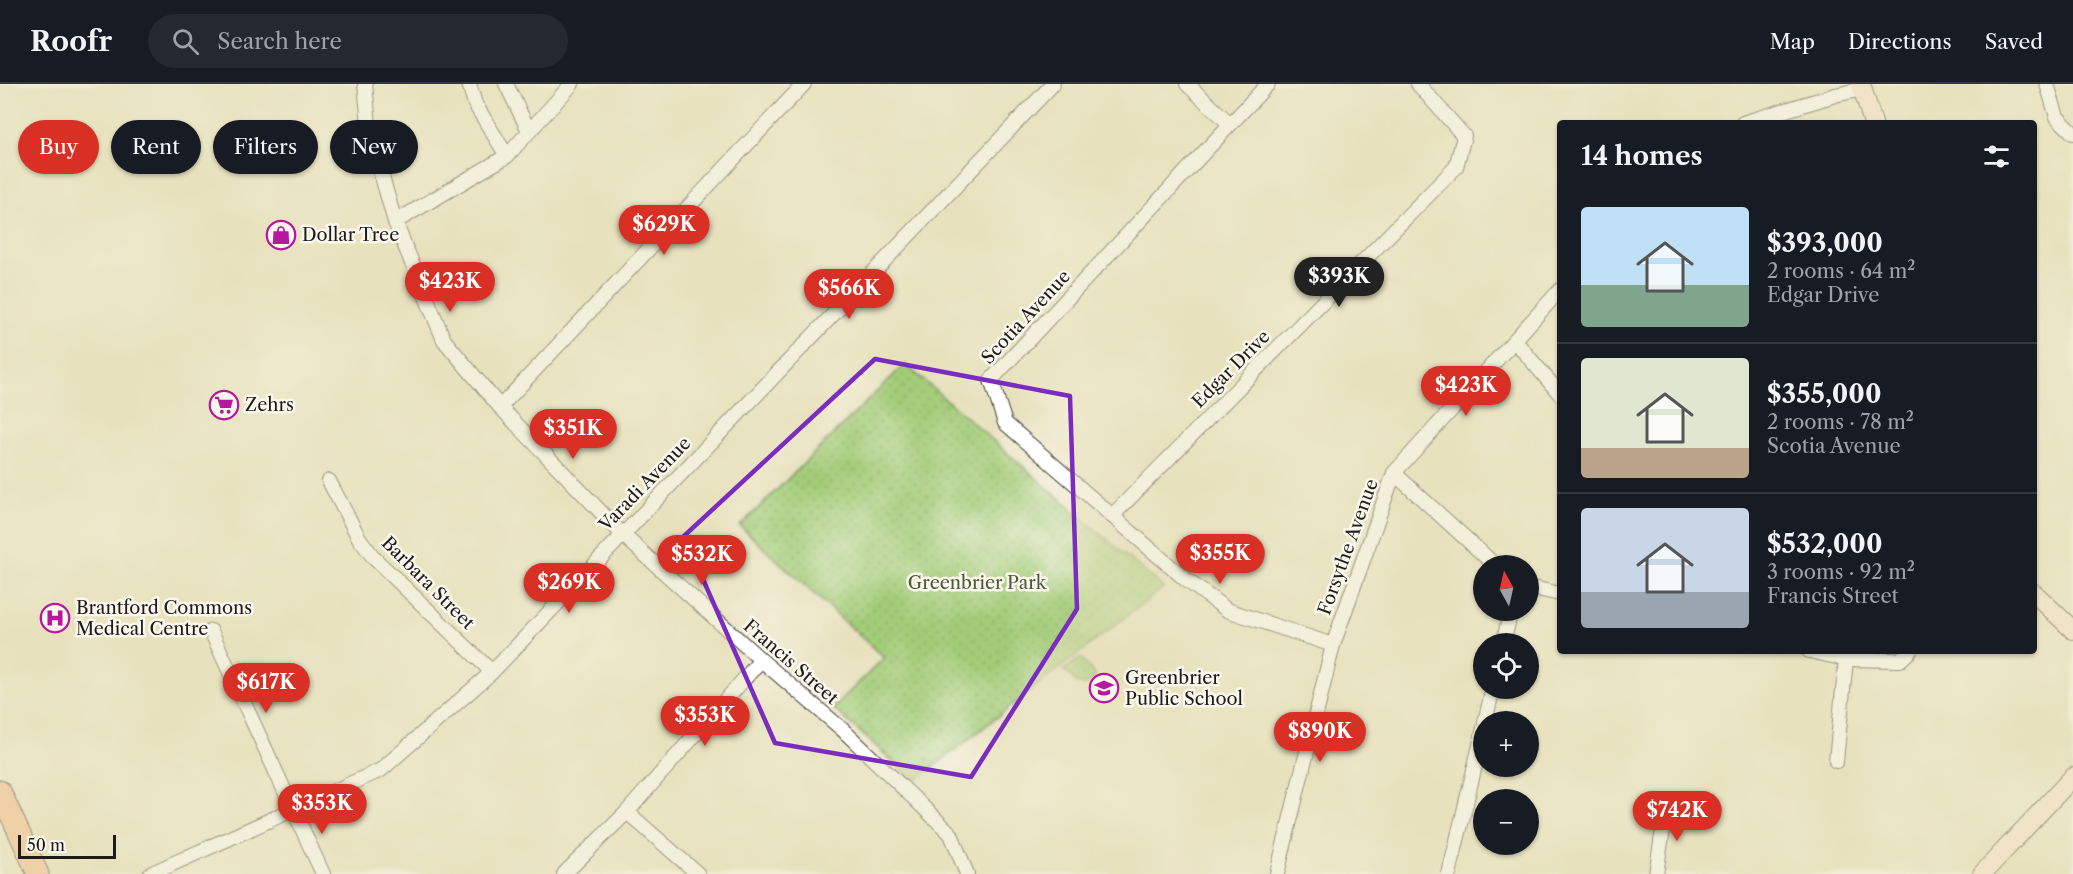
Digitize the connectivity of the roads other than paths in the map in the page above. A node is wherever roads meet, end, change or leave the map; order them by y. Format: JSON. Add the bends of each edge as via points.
{"nodes":[{"id":1,"x":364,"y":84,"type":"edge"},
{"id":2,"x":468,"y":84,"type":"edge"},
{"id":3,"x":506,"y":84,"type":"edge"},
{"id":4,"x":572,"y":84,"type":"edge"},
{"id":5,"x":804,"y":84,"type":"edge"},
{"id":6,"x":1053,"y":84,"type":"edge"},
{"id":7,"x":1186,"y":84,"type":"edge"},
{"id":8,"x":1268,"y":84,"type":"edge"},
{"id":9,"x":1418,"y":84,"type":"edge"},
{"id":10,"x":2047,"y":84,"type":"edge"},
{"id":11,"x":1862,"y":87,"type":"edge"},
{"id":12,"x":1753,"y":120,"type":"edge"},
{"id":13,"x":1872,"y":120,"type":"edge"},
{"id":14,"x":1230,"y":124,"type":"junction"},
{"id":15,"x":529,"y":131,"type":"junction"},
{"id":16,"x":2073,"y":133,"type":"edge"},
{"id":17,"x":507,"y":156,"type":"junction"},
{"id":18,"x":395,"y":222,"type":"junction"},
{"id":19,"x":1557,"y":293,"type":"edge"},
{"id":20,"x":1515,"y":340,"type":"junction"},
{"id":21,"x":1557,"y":390,"type":"edge"},
{"id":22,"x":500,"y":407,"type":"junction"},
{"id":23,"x":1394,"y":472,"type":"junction"},
{"id":24,"x":329,"y":481,"type":"dead end"},
{"id":25,"x":1112,"y":516,"type":"junction"},
{"id":26,"x":622,"y":534,"type":"junction"},
{"id":27,"x":1484,"y":555,"type":"edge"},
{"id":28,"x":1539,"y":589,"type":"edge"},
{"id":29,"x":1557,"y":593,"type":"edge"},
{"id":30,"x":2037,"y":596,"type":"edge"},
{"id":31,"x":2073,"y":630,"type":"edge"},
{"id":32,"x":211,"y":631,"type":"dead end"},
{"id":33,"x":1332,"y":645,"type":"junction"},
{"id":34,"x":1823,"y":654,"type":"edge"},
{"id":35,"x":1907,"y":654,"type":"edge"},
{"id":36,"x":1846,"y":659,"type":"junction"},
{"id":37,"x":760,"y":660,"type":"junction"},
{"id":38,"x":492,"y":672,"type":"junction"},
{"id":39,"x":1836,"y":761,"type":"dead end"},
{"id":40,"x":1473,"y":774,"type":"edge"},
{"id":41,"x":2073,"y":777,"type":"edge"},
{"id":42,"x":0,"y":791,"type":"edge"},
{"id":43,"x":1667,"y":804,"type":"dead end"},
{"id":44,"x":293,"y":811,"type":"junction"},
{"id":45,"x":627,"y":812,"type":"junction"},
{"id":46,"x":38,"y":874,"type":"edge"},
{"id":47,"x":150,"y":874,"type":"edge"},
{"id":48,"x":323,"y":874,"type":"edge"},
{"id":49,"x":564,"y":874,"type":"edge"},
{"id":50,"x":698,"y":874,"type":"edge"},
{"id":51,"x":967,"y":874,"type":"edge"},
{"id":52,"x":1277,"y":874,"type":"edge"},
{"id":53,"x":1449,"y":874,"type":"edge"},
{"id":54,"x":1656,"y":874,"type":"edge"},
{"id":55,"x":1982,"y":874,"type":"edge"}],
"edges":[{"from":1,"to":18,"type":"street","name":"Francis Street","via":[[370,135]]},
{"from":2,"to":17,"type":"street","via":[[475,104]]},
{"from":3,"to":15,"type":"street"},
{"from":4,"to":15,"type":"street"},
{"from":5,"to":22,"type":"street"},
{"from":6,"to":26,"type":"street","name":"Varadi Avenue"},
{"from":7,"to":14,"type":"street"},
{"from":8,"to":14,"type":"street","name":"Scotia Avenue"},
{"from":9,"to":25,"type":"street","name":"Edgar Drive","via":[[1464,136],[1456,167]]},
{"from":10,"to":16,"type":"street","via":[[2057,117]]},
{"from":11,"to":12,"type":"street"},
{"from":11,"to":13,"type":"main road"},
{"from":14,"to":25,"type":"street","name":"Scotia Avenue","via":[[992,380],[1005,423]]},
{"from":15,"to":17,"type":"street"},
{"from":17,"to":18,"type":"street"},
{"from":18,"to":22,"type":"street","name":"Francis Street","via":[[444,340]]},
{"from":19,"to":20,"type":"street","name":"Forsythe Avenue"},
{"from":20,"to":21,"type":"street"},
{"from":20,"to":23,"type":"street","name":"Forsythe Avenue"},
{"from":22,"to":26,"type":"street","name":"Francis Street"},
{"from":23,"to":27,"type":"street"},
{"from":23,"to":33,"type":"street","name":"Forsythe Avenue"},
{"from":24,"to":38,"type":"street","name":"Barbara Street","via":[[374,558]]},
{"from":25,"to":33,"type":"street","name":"Scotia Avenue","via":[[1227,610]]},
{"from":26,"to":37,"type":"street","name":"Francis Street"},
{"from":26,"to":38,"type":"street","name":"Varadi Avenue"},
{"from":28,"to":29,"type":"street"},
{"from":30,"to":31,"type":"main road"},
{"from":32,"to":44,"type":"street"},
{"from":33,"to":52,"type":"street","name":"Forsythe Avenue"},
{"from":34,"to":36,"type":"street"},
{"from":35,"to":36,"type":"street","via":[[1900,660]]},
{"from":36,"to":39,"type":"street"},
{"from":37,"to":45,"type":"street"},
{"from":37,"to":51,"type":"street","name":"Francis Street","via":[[843,730],[951,834]]},
{"from":38,"to":44,"type":"street","name":"Varadi Avenue","via":[[381,770]]},
{"from":40,"to":53,"type":"street"},
{"from":41,"to":55,"type":"main road"},
{"from":42,"to":46,"type":"main road"},
{"from":43,"to":54,"type":"street"},
{"from":44,"to":47,"type":"street","name":"Varadi Avenue"},
{"from":44,"to":48,"type":"street"},
{"from":45,"to":49,"type":"street"},
{"from":45,"to":50,"type":"street"}]}
